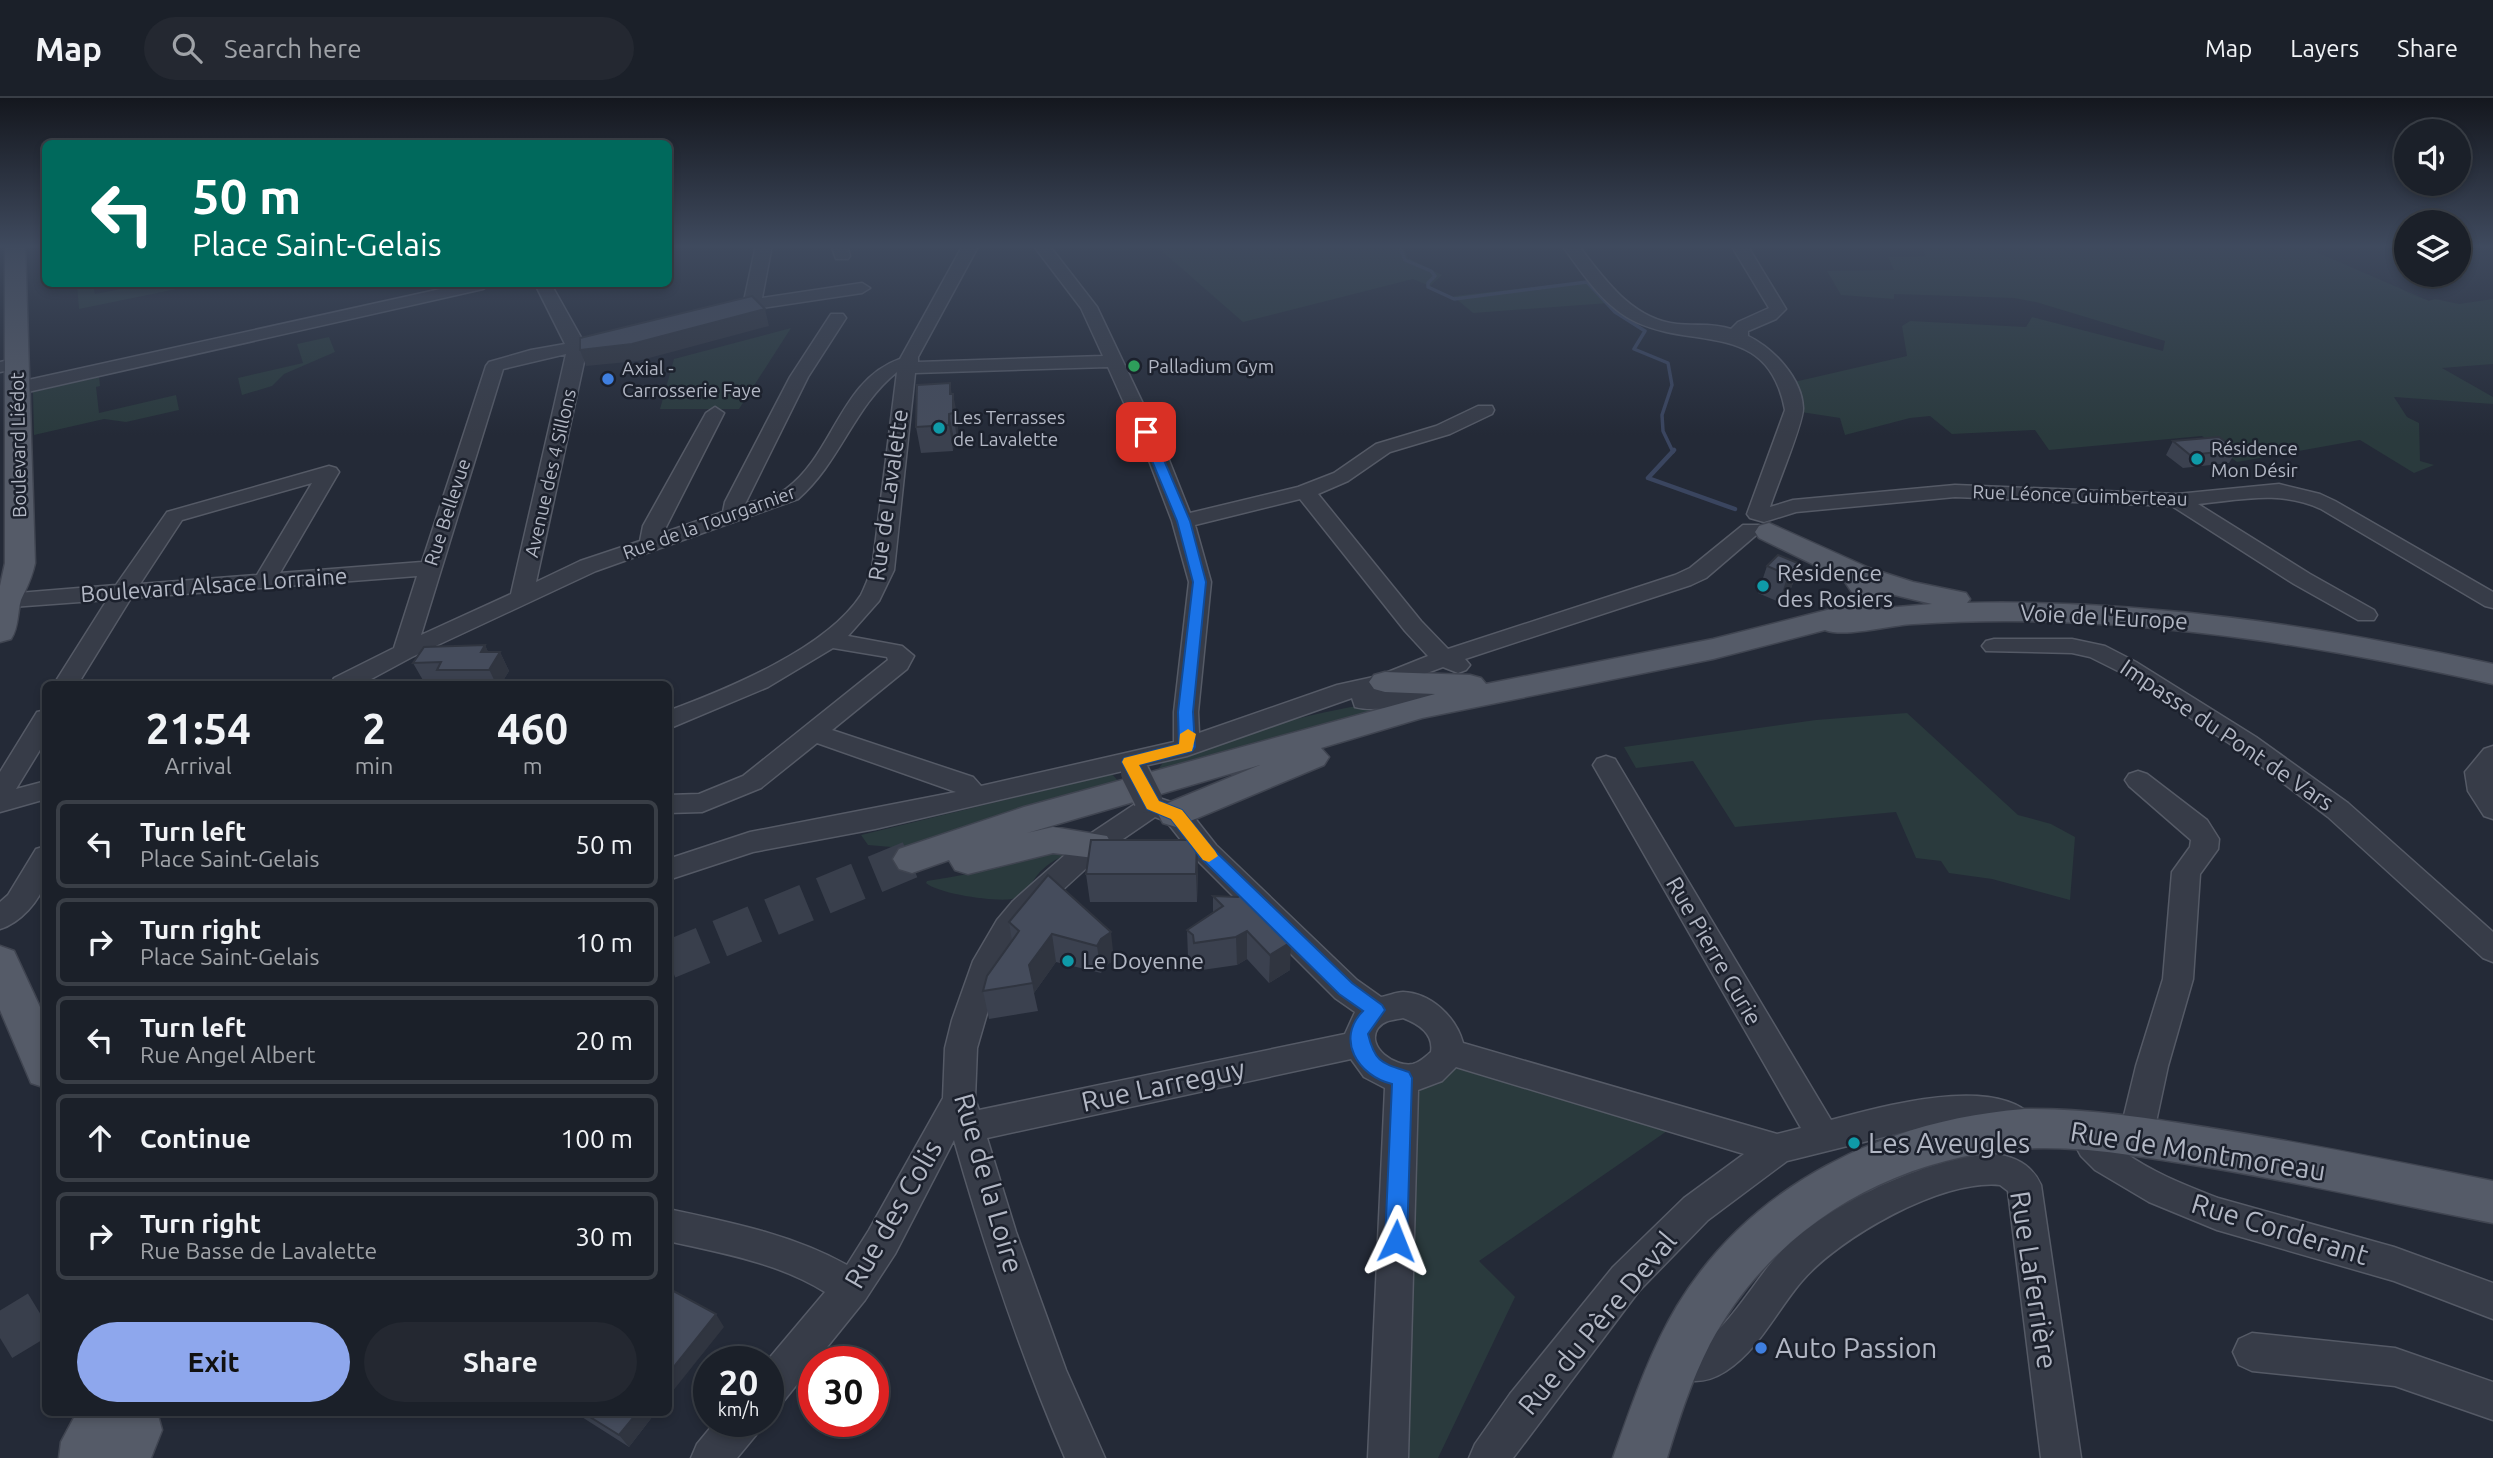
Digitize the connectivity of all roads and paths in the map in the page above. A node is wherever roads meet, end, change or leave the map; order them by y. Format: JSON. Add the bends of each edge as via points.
{"nodes":[{"id":1,"x":8,"y":308,"type":"edge"},
{"id":2,"x":354,"y":308,"type":"edge"},
{"id":3,"x":557,"y":308,"type":"edge"},
{"id":4,"x":737,"y":308,"type":"edge"},
{"id":5,"x":935,"y":308,"type":"edge"},
{"id":6,"x":1090,"y":308,"type":"edge"},
{"id":7,"x":1622,"y":308,"type":"edge"},
{"id":8,"x":1778,"y":308,"type":"edge"},
{"id":9,"x":709,"y":317,"type":"edge"},
{"id":10,"x":837,"y":318,"type":"dead end"},
{"id":11,"x":565,"y":323,"type":"junction"},
{"id":12,"x":629,"y":337,"type":"edge"},
{"id":13,"x":1739,"y":338,"type":"junction"},
{"id":14,"x":531,"y":355,"type":"junction"},
{"id":15,"x":574,"y":356,"type":"junction"},
{"id":16,"x":1115,"y":361,"type":"junction"},
{"id":17,"x":908,"y":365,"type":"junction"},
{"id":18,"x":12,"y":373,"type":"edge"},
{"id":19,"x":1485,"y":410,"type":"dead end"},
{"id":20,"x":715,"y":413,"type":"dead end"},
{"id":21,"x":1765,"y":488,"type":"junction"},
{"id":22,"x":1305,"y":492,"type":"junction"},
{"id":23,"x":2177,"y":500,"type":"junction"},
{"id":24,"x":1855,"y":501,"type":"joint"},
{"id":25,"x":1800,"y":506,"type":"junction"},
{"id":26,"x":733,"y":515,"type":"junction"},
{"id":27,"x":1183,"y":521,"type":"junction"},
{"id":28,"x":1763,"y":523,"type":"junction"},
{"id":29,"x":650,"y":543,"type":"junction"},
{"id":30,"x":429,"y":568,"type":"junction"},
{"id":31,"x":1853,"y":571,"type":"junction"},
{"id":32,"x":265,"y":580,"type":"junction"},
{"id":33,"x":125,"y":591,"type":"junction"},
{"id":34,"x":521,"y":597,"type":"junction"},
{"id":35,"x":2493,"y":601,"type":"edge"},
{"id":36,"x":2,"y":603,"type":"edge"},
{"id":37,"x":2055,"y":611,"type":"junction"},
{"id":38,"x":2366,"y":615,"type":"dead end"},
{"id":39,"x":0,"y":632,"type":"edge"},
{"id":40,"x":831,"y":640,"type":"junction"},
{"id":41,"x":1994,"y":646,"type":"dead end"},
{"id":42,"x":1713,"y":649,"type":"junction"},
{"id":43,"x":404,"y":652,"type":"junction"},
{"id":44,"x":1665,"y":659,"type":"junction"},
{"id":45,"x":1451,"y":670,"type":"junction"},
{"id":46,"x":2493,"y":674,"type":"edge"},
{"id":47,"x":68,"y":681,"type":"edge"},
{"id":48,"x":349,"y":681,"type":"edge"},
{"id":49,"x":1385,"y":682,"type":"joint"},
{"id":50,"x":2493,"y":683,"type":"edge"},
{"id":51,"x":1288,"y":711,"type":"junction"},
{"id":52,"x":672,"y":718,"type":"edge"},
{"id":53,"x":42,"y":725,"type":"edge"},
{"id":54,"x":813,"y":733,"type":"junction"},
{"id":55,"x":1188,"y":740,"type":"junction"},
{"id":56,"x":2493,"y":755,"type":"edge"},
{"id":57,"x":1136,"y":765,"type":"junction"},
{"id":58,"x":1606,"y":765,"type":"dead end"},
{"id":59,"x":2138,"y":780,"type":"dead end"},
{"id":60,"x":42,"y":791,"type":"edge"},
{"id":61,"x":0,"y":794,"type":"edge"},
{"id":62,"x":974,"y":795,"type":"junction"},
{"id":63,"x":0,"y":803,"type":"edge"},
{"id":64,"x":672,"y":804,"type":"edge"},
{"id":65,"x":1159,"y":806,"type":"junction"},
{"id":66,"x":2493,"y":809,"type":"edge"},
{"id":67,"x":1094,"y":845,"type":"junction"},
{"id":68,"x":42,"y":863,"type":"edge"},
{"id":69,"x":672,"y":869,"type":"edge"},
{"id":70,"x":0,"y":918,"type":"edge"},
{"id":71,"x":2493,"y":950,"type":"edge"},
{"id":72,"x":1,"y":967,"type":"edge"},
{"id":73,"x":1376,"y":1010,"type":"junction"},
{"id":74,"x":1359,"y":1044,"type":"junction"},
{"id":75,"x":1447,"y":1051,"type":"junction"},
{"id":76,"x":42,"y":1061,"type":"edge"},
{"id":77,"x":1402,"y":1078,"type":"junction"},
{"id":78,"x":963,"y":1113,"type":"junction"},
{"id":79,"x":2024,"y":1129,"type":"junction"},
{"id":80,"x":2084,"y":1130,"type":"junction"},
{"id":81,"x":1823,"y":1136,"type":"junction"},
{"id":82,"x":2136,"y":1136,"type":"junction"},
{"id":83,"x":1777,"y":1149,"type":"junction"},
{"id":84,"x":2493,"y":1202,"type":"edge"},
{"id":85,"x":672,"y":1226,"type":"edge"},
{"id":86,"x":852,"y":1288,"type":"junction"},
{"id":87,"x":2493,"y":1301,"type":"edge"},
{"id":88,"x":2252,"y":1352,"type":"dead end"},
{"id":89,"x":1678,"y":1360,"type":"junction"},
{"id":90,"x":784,"y":1371,"type":"edge"},
{"id":91,"x":2493,"y":1401,"type":"edge"},
{"id":92,"x":729,"y":1437,"type":"edge"},
{"id":93,"x":711,"y":1458,"type":"edge"},
{"id":94,"x":1085,"y":1458,"type":"edge"},
{"id":95,"x":1388,"y":1458,"type":"edge"},
{"id":96,"x":1489,"y":1458,"type":"edge"},
{"id":97,"x":1640,"y":1458,"type":"edge"},
{"id":98,"x":2061,"y":1458,"type":"edge"}],
"edges":[{"from":1,"to":18,"type":"main road","name":"Boulevard Liédot"},
{"from":2,"to":18,"type":"street"},
{"from":3,"to":11,"type":"street"},
{"from":4,"to":9,"type":"street"},
{"from":5,"to":17,"type":"street"},
{"from":6,"to":16,"type":"street"},
{"from":7,"to":13,"type":"street","via":[[1646,322],[1714,330]]},
{"from":8,"to":13,"type":"street","via":[[1746,324]]},
{"from":10,"to":26,"type":"street","via":[[799,377],[735,502]]},
{"from":11,"to":14,"type":"street","via":[[561,341]]},
{"from":11,"to":15,"type":"street","via":[[574,340]]},
{"from":12,"to":15,"type":"street"},
{"from":13,"to":21,"type":"street","via":[[1761,351],[1793,399],[1794,410]]},
{"from":14,"to":15,"type":"street"},
{"from":14,"to":30,"type":"street","name":"Rue Bellevue","via":[[502,362],[491,374]]},
{"from":15,"to":34,"type":"street","name":"Avenue des 4 Sillons"},
{"from":16,"to":17,"type":"street"},
{"from":16,"to":27,"type":"street"},
{"from":17,"to":26,"type":"street","name":"Rue de la Tourgarnier","via":[[894,366],[866,394],[805,486]]},
{"from":17,"to":40,"type":"street","name":"Rue de Lavalette","via":[[880,581],[857,616]]},
{"from":18,"to":36,"type":"main road","name":"Boulevard Liédot","via":[[19,563],[17,583]]},
{"from":19,"to":22,"type":"street","via":[[1443,430],[1383,448],[1341,477]]},
{"from":20,"to":29,"type":"street","via":[[654,526]]},
{"from":21,"to":25,"type":"street","via":[[1785,503]]},
{"from":21,"to":28,"type":"street"},
{"from":22,"to":27,"type":"street"},
{"from":22,"to":45,"type":"street"},
{"from":23,"to":24,"type":"street","name":"Rue Léonce Guimberteau","via":[[1955,491]]},
{"from":23,"to":35,"type":"street","name":"Rue Léonce Guimberteau","via":[[2279,490],[2312,498]]},
{"from":23,"to":38,"type":"street"},
{"from":24,"to":25,"type":"street","name":"Rue Léonce Guimberteau"},
{"from":25,"to":28,"type":"street","name":"Rue Léonce Guimberteau"},
{"from":26,"to":29,"type":"street","name":"Rue de la Tourgarnier"},
{"from":27,"to":55,"type":"street","via":[[1200,582],[1186,712]]},
{"from":28,"to":31,"type":"main road"},
{"from":28,"to":45,"type":"street","via":[[1698,573],[1507,640]]},
{"from":29,"to":34,"type":"street","name":"Rue de la Tourgarnier"},
{"from":30,"to":32,"type":"street","name":"Boulevard Alsace Lorraine"},
{"from":30,"to":43,"type":"street","name":"Rue Bellevue"},
{"from":31,"to":37,"type":"main road","via":[[1903,590]]},
{"from":31,"to":42,"type":"main road","via":[[1868,594],[1859,608]]},
{"from":32,"to":33,"type":"street","name":"Boulevard Alsace Lorraine"},
{"from":32,"to":33,"type":"street","via":[[329,472],[174,516]]},
{"from":33,"to":36,"type":"street","name":"Boulevard Alsace Lorraine"},
{"from":33,"to":47,"type":"street"},
{"from":34,"to":43,"type":"street","name":"Rue de la Tourgarnier"},
{"from":36,"to":39,"type":"main road","name":"Boulevard Liédot"},
{"from":37,"to":42,"type":"main road","name":"Voie de l'Europe","via":[[1915,615],[1844,623]]},
{"from":37,"to":46,"type":"main road","name":"Voie de l'Europe","via":[[2308,635]]},
{"from":40,"to":52,"type":"street","name":"Rue de Lavalette","via":[[766,676]]},
{"from":40,"to":54,"type":"street","via":[[902,656],[899,664]]},
{"from":41,"to":71,"type":"street","name":"Impasse du Pont de Vars","via":[[2072,646],[2110,657],[2248,743],[2338,810]]},
{"from":42,"to":44,"type":"main road"},
{"from":42,"to":50,"type":"main road","via":[[1944,618],[2073,619],[2244,634],[2337,648]]},
{"from":43,"to":48,"type":"street","name":"Rue de la Tourgarnier"},
{"from":44,"to":45,"type":"main road","via":[[1481,685]]},
{"from":44,"to":65,"type":"main road","via":[[1383,728]]},
{"from":44,"to":67,"type":"main road","via":[[1420,708],[1024,820],[916,864],[1053,840]]},
{"from":45,"to":49,"type":"main road"},
{"from":45,"to":51,"type":"street","via":[[1391,698]]},
{"from":49,"to":51,"type":"street"},
{"from":51,"to":55,"type":"street"},
{"from":53,"to":61,"type":"street"},
{"from":54,"to":62,"type":"street","via":[[964,784]]},
{"from":54,"to":64,"type":"street","via":[[752,782],[702,803]]},
{"from":55,"to":57,"type":"street"},
{"from":56,"to":66,"type":"street","via":[[2478,772],[2481,791]]},
{"from":57,"to":62,"type":"street"},
{"from":57,"to":65,"type":"street","bridge":true},
{"from":58,"to":81,"type":"street","name":"Rue Pierre Curie"},
{"from":59,"to":82,"type":"street","via":[[2197,827],[2205,839],[2204,849],[2186,872],[2178,979]]},
{"from":60,"to":63,"type":"street"},
{"from":62,"to":69,"type":"street","via":[[750,842]]},
{"from":65,"to":67,"type":"street","name":"Rue de la Loire"},
{"from":65,"to":73,"type":"street","via":[[1346,989]]},
{"from":67,"to":78,"type":"street","name":"Rue de la Loire","via":[[1023,909],[996,946],[961,1048]]},
{"from":68,"to":70,"type":"street","via":[[18,903]]},
{"from":72,"to":76,"type":"main road"},
{"from":73,"to":74,"type":"street","via":[[1362,1025]]},
{"from":73,"to":75,"type":"street","via":[[1403,1005],[1431,1014],[1441,1024]]},
{"from":74,"to":77,"type":"street","via":[[1373,1067]]},
{"from":74,"to":78,"type":"street","name":"Rue Larreguy"},
{"from":75,"to":77,"type":"street","via":[[1437,1068],[1427,1074]]},
{"from":75,"to":83,"type":"street"},
{"from":77,"to":95,"type":"street"},
{"from":78,"to":86,"type":"street","name":"Rue des Colis"},
{"from":78,"to":94,"type":"street","name":"Rue de la Loire","via":[[1041,1354]]},
{"from":79,"to":80,"type":"main road","name":"Rue de Montmoreau"},
{"from":79,"to":81,"type":"street","name":"Rue du Père Deval","via":[[2009,1115],[1979,1111],[1924,1113]]},
{"from":79,"to":89,"type":"main road","name":"Rue de Montmoreau","via":[[1920,1147],[1816,1194],[1774,1227],[1719,1287]]},
{"from":80,"to":82,"type":"main road","name":"Rue de Montmoreau"},
{"from":80,"to":87,"type":"street","name":"Rue Corderant","via":[[2096,1149],[2115,1164],[2217,1214],[2394,1265]]},
{"from":81,"to":83,"type":"street","name":"Rue du Père Deval"},
{"from":82,"to":84,"type":"main road","name":"Rue de Montmoreau"},
{"from":83,"to":96,"type":"street","name":"Rue du Père Deval","via":[[1696,1209],[1626,1279]]},
{"from":85,"to":86,"type":"street","via":[[751,1244],[826,1270]]},
{"from":86,"to":90,"type":"street","name":"Rue des Colis"},
{"from":88,"to":91,"type":"street","via":[[2395,1367]]},
{"from":89,"to":97,"type":"main road","name":"Rue de Montmoreau"},
{"from":89,"to":98,"type":"street","name":"Rue Laferrière","via":[[1693,1364],[1710,1360],[1817,1242],[1886,1198],[1982,1169],[2000,1169],[2017,1175],[2024,1185]]},
{"from":92,"to":93,"type":"street"}]}
